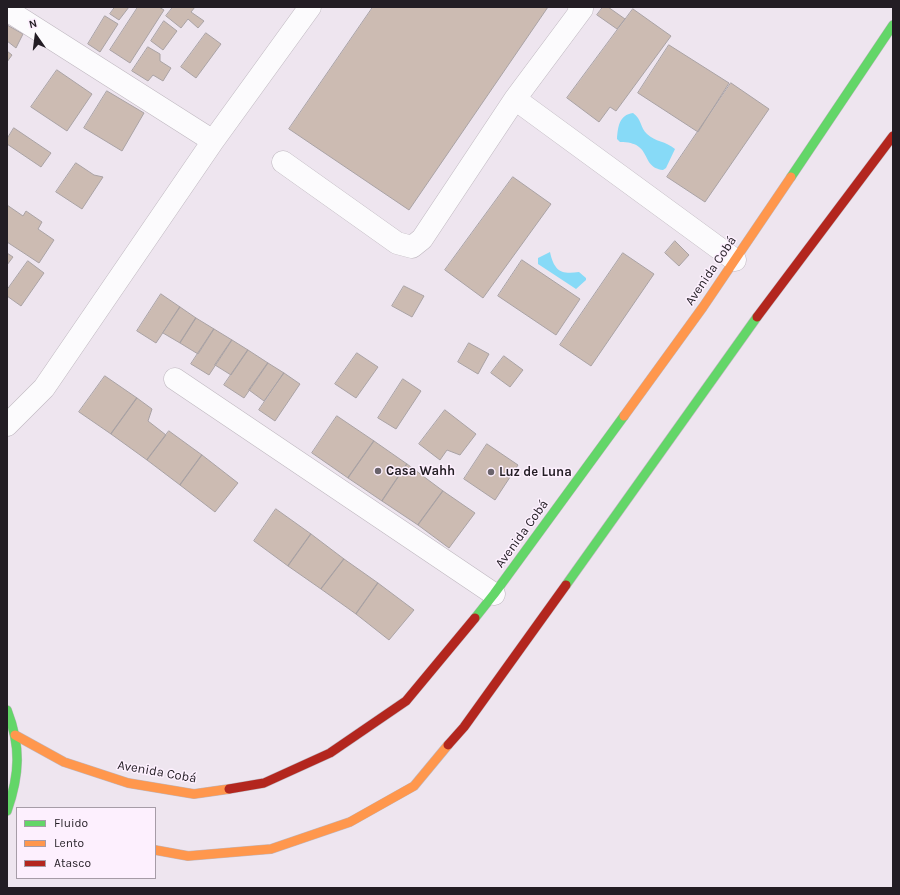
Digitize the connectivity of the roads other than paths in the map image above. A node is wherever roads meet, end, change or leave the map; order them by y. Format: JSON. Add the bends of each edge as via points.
{"nodes":[{"id":1,"x":310,"y":7,"type":"edge"},
{"id":2,"x":579,"y":7,"type":"edge"},
{"id":3,"x":7,"y":10,"type":"edge"},
{"id":4,"x":893,"y":25,"type":"edge"},
{"id":5,"x":515,"y":100,"type":"junction"},
{"id":6,"x":893,"y":136,"type":"edge"},
{"id":7,"x":213,"y":141,"type":"junction"},
{"id":8,"x":283,"y":162,"type":"dead end"},
{"id":9,"x":735,"y":260,"type":"junction"},
{"id":10,"x":175,"y":379,"type":"dead end"},
{"id":11,"x":7,"y":425,"type":"edge"},
{"id":12,"x":494,"y":594,"type":"junction"},
{"id":13,"x":7,"y":710,"type":"edge"},
{"id":14,"x":15,"y":735,"type":"junction"},
{"id":15,"x":7,"y":811,"type":"edge"},
{"id":16,"x":156,"y":850,"type":"edge"}],
"edges":[{"from":1,"to":7,"type":"street"},
{"from":2,"to":5,"type":"street","via":[[582,9]]},
{"from":3,"to":7,"type":"street"},
{"from":4,"to":9,"type":"street","name":"Avenida Cobá"},
{"from":5,"to":8,"type":"street","via":[[422,239],[412,247],[397,243]]},
{"from":5,"to":9,"type":"street"},
{"from":6,"to":16,"type":"street","via":[[775,292],[464,727],[414,786],[350,822],[271,849],[188,856]]},
{"from":7,"to":11,"type":"street","via":[[44,388]]},
{"from":9,"to":12,"type":"street","name":"Avenida Cobá"},
{"from":10,"to":12,"type":"street"},
{"from":12,"to":14,"type":"street","name":"Avenida Cobá","via":[[406,701],[330,753],[264,783],[194,794],[128,783],[64,762]]},
{"from":13,"to":14,"type":"street"},
{"from":14,"to":15,"type":"street","via":[[17,764],[14,792]]}]}
